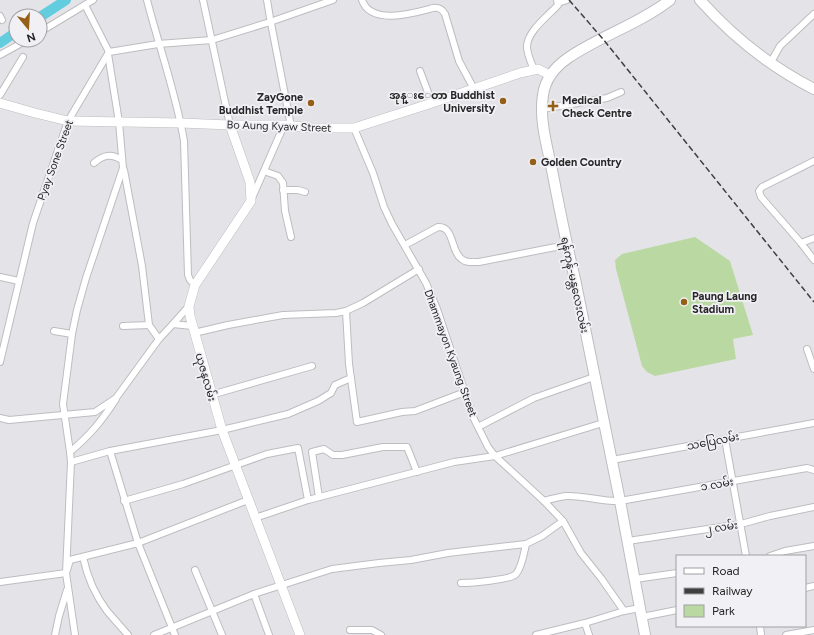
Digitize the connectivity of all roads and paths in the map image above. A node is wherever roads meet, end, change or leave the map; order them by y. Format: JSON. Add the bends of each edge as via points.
{"nodes":[{"id":1,"x":93,"y":0,"type":"edge"},
{"id":2,"x":147,"y":0,"type":"edge"},
{"id":3,"x":203,"y":0,"type":"edge"},
{"id":4,"x":267,"y":0,"type":"edge"},
{"id":5,"x":333,"y":0,"type":"edge"},
{"id":6,"x":362,"y":0,"type":"edge"},
{"id":7,"x":567,"y":0,"type":"edge"},
{"id":8,"x":670,"y":0,"type":"edge"},
{"id":9,"x":700,"y":0,"type":"edge"},
{"id":10,"x":557,"y":2,"type":"edge"},
{"id":11,"x":85,"y":5,"type":"junction"},
{"id":12,"x":814,"y":14,"type":"edge"},
{"id":13,"x":270,"y":22,"type":"junction"},
{"id":14,"x":48,"y":27,"type":"edge"},
{"id":15,"x":212,"y":40,"type":"junction"},
{"id":16,"x":158,"y":44,"type":"junction"},
{"id":17,"x":13,"y":48,"type":"edge"},
{"id":18,"x":109,"y":53,"type":"junction"},
{"id":19,"x":0,"y":55,"type":"edge"},
{"id":20,"x":23,"y":57,"type":"dead end"},
{"id":21,"x":771,"y":62,"type":"junction"},
{"id":22,"x":534,"y":69,"type":"junction"},
{"id":23,"x":420,"y":71,"type":"dead end"},
{"id":24,"x":550,"y":75,"type":"junction"},
{"id":25,"x":474,"y":89,"type":"junction"},
{"id":26,"x":814,"y":89,"type":"edge"},
{"id":27,"x":621,"y":92,"type":"dead end"},
{"id":28,"x":0,"y":95,"type":"edge"},
{"id":29,"x":0,"y":103,"type":"edge"},
{"id":30,"x":432,"y":104,"type":"junction"},
{"id":31,"x":542,"y":109,"type":"junction"},
{"id":32,"x":68,"y":121,"type":"junction"},
{"id":33,"x":119,"y":122,"type":"junction"},
{"id":34,"x":181,"y":123,"type":"junction"},
{"id":35,"x":230,"y":125,"type":"junction"},
{"id":36,"x":287,"y":125,"type":"junction"},
{"id":37,"x":354,"y":128,"type":"junction"},
{"id":38,"x":122,"y":160,"type":"junction"},
{"id":39,"x":814,"y":161,"type":"edge"},
{"id":40,"x":94,"y":163,"type":"dead end"},
{"id":41,"x":123,"y":168,"type":"junction"},
{"id":42,"x":264,"y":172,"type":"junction"},
{"id":43,"x":283,"y":190,"type":"junction"},
{"id":44,"x":305,"y":192,"type":"dead end"},
{"id":45,"x":251,"y":201,"type":"junction"},
{"id":46,"x":291,"y":237,"type":"dead end"},
{"id":47,"x":814,"y":238,"type":"edge"},
{"id":48,"x":801,"y":243,"type":"junction"},
{"id":49,"x":405,"y":245,"type":"junction"},
{"id":50,"x":566,"y":245,"type":"junction"},
{"id":51,"x":814,"y":260,"type":"edge"},
{"id":52,"x":419,"y":269,"type":"junction"},
{"id":53,"x":0,"y":277,"type":"edge"},
{"id":54,"x":19,"y":281,"type":"junction"},
{"id":55,"x":194,"y":285,"type":"junction"},
{"id":56,"x":189,"y":306,"type":"junction"},
{"id":57,"x":346,"y":311,"type":"junction"},
{"id":58,"x":173,"y":324,"type":"junction"},
{"id":59,"x":150,"y":325,"type":"junction"},
{"id":60,"x":123,"y":326,"type":"dead end"},
{"id":61,"x":193,"y":329,"type":"junction"},
{"id":62,"x":54,"y":331,"type":"dead end"},
{"id":63,"x":72,"y":334,"type":"junction"},
{"id":64,"x":159,"y":339,"type":"junction"},
{"id":65,"x":807,"y":349,"type":"dead end"},
{"id":66,"x":0,"y":362,"type":"edge"},
{"id":67,"x":312,"y":366,"type":"dead end"},
{"id":68,"x":814,"y":370,"type":"edge"},
{"id":69,"x":594,"y":377,"type":"junction"},
{"id":70,"x":351,"y":378,"type":"junction"},
{"id":71,"x":465,"y":392,"type":"junction"},
{"id":72,"x":211,"y":395,"type":"junction"},
{"id":73,"x":116,"y":398,"type":"junction"},
{"id":74,"x":64,"y":414,"type":"junction"},
{"id":75,"x":0,"y":418,"type":"edge"},
{"id":76,"x":603,"y":423,"type":"junction"},
{"id":77,"x":814,"y":423,"type":"edge"},
{"id":78,"x":478,"y":427,"type":"junction"},
{"id":79,"x":222,"y":430,"type":"junction"},
{"id":80,"x":724,"y":439,"type":"junction"},
{"id":81,"x":110,"y":451,"type":"junction"},
{"id":82,"x":70,"y":452,"type":"junction"},
{"id":83,"x":495,"y":456,"type":"junction"},
{"id":84,"x":612,"y":460,"type":"junction"},
{"id":85,"x":71,"y":462,"type":"junction"},
{"id":86,"x":236,"y":465,"type":"junction"},
{"id":87,"x":814,"y":470,"type":"edge"},
{"id":88,"x":417,"y":472,"type":"junction"},
{"id":89,"x":732,"y":482,"type":"junction"},
{"id":90,"x":319,"y":497,"type":"junction"},
{"id":91,"x":248,"y":500,"type":"junction"},
{"id":92,"x":308,"y":500,"type":"junction"},
{"id":93,"x":124,"y":501,"type":"junction"},
{"id":94,"x":544,"y":501,"type":"junction"},
{"id":95,"x":620,"y":501,"type":"junction"},
{"id":96,"x":814,"y":507,"type":"edge"},
{"id":97,"x":255,"y":518,"type":"junction"},
{"id":98,"x":563,"y":521,"type":"junction"},
{"id":99,"x":741,"y":524,"type":"junction"},
{"id":100,"x":628,"y":541,"type":"junction"},
{"id":101,"x":138,"y":543,"type":"junction"},
{"id":102,"x":526,"y":544,"type":"junction"},
{"id":103,"x":814,"y":546,"type":"edge"},
{"id":104,"x":746,"y":555,"type":"edge"},
{"id":105,"x":773,"y":555,"type":"edge"},
{"id":106,"x":83,"y":557,"type":"junction"},
{"id":107,"x":195,"y":570,"type":"dead end"},
{"id":108,"x":66,"y":573,"type":"junction"},
{"id":109,"x":676,"y":573,"type":"edge"},
{"id":110,"x":635,"y":579,"type":"junction"},
{"id":111,"x":0,"y":582,"type":"edge"},
{"id":112,"x":461,"y":583,"type":"dead end"},
{"id":113,"x":281,"y":586,"type":"junction"},
{"id":114,"x":68,"y":588,"type":"junction"},
{"id":115,"x":254,"y":594,"type":"junction"},
{"id":116,"x":676,"y":610,"type":"edge"},
{"id":117,"x":212,"y":611,"type":"junction"},
{"id":118,"x":624,"y":611,"type":"junction"},
{"id":119,"x":641,"y":613,"type":"junction"},
{"id":120,"x":585,"y":623,"type":"junction"},
{"id":121,"x":171,"y":627,"type":"junction"},
{"id":122,"x":350,"y":630,"type":"dead end"},
{"id":123,"x":814,"y":630,"type":"edge"},
{"id":124,"x":55,"y":635,"type":"edge"},
{"id":125,"x":75,"y":635,"type":"edge"},
{"id":126,"x":128,"y":635,"type":"edge"},
{"id":127,"x":154,"y":635,"type":"edge"},
{"id":128,"x":175,"y":635,"type":"edge"},
{"id":129,"x":222,"y":635,"type":"edge"},
{"id":130,"x":269,"y":635,"type":"edge"},
{"id":131,"x":300,"y":635,"type":"edge"},
{"id":132,"x":381,"y":635,"type":"edge"},
{"id":133,"x":536,"y":635,"type":"edge"},
{"id":134,"x":589,"y":635,"type":"edge"},
{"id":135,"x":645,"y":635,"type":"edge"},
{"id":136,"x":786,"y":635,"type":"edge"}],
"edges":[{"from":1,"to":11,"type":"street"},
{"from":2,"to":16,"type":"street"},
{"from":3,"to":15,"type":"street"},
{"from":4,"to":13,"type":"street"},
{"from":5,"to":13,"type":"street"},
{"from":6,"to":25,"type":"street","via":[[364,6],[375,13],[398,16],[433,8],[442,9],[459,61]]},
{"from":7,"to":10,"type":"street"},
{"from":8,"to":24,"type":"main road","name":"ရန်ကုန်-မန္တလေးလမ်း","via":[[567,59]]},
{"from":9,"to":21,"type":"main road","via":[[735,36]]},
{"from":10,"to":22,"type":"street","via":[[528,41],[527,47]]},
{"from":11,"to":14,"type":"street"},
{"from":11,"to":18,"type":"street"},
{"from":12,"to":21,"type":"street","via":[[780,46]]},
{"from":13,"to":15,"type":"street"},
{"from":13,"to":36,"type":"street"},
{"from":15,"to":16,"type":"street"},
{"from":15,"to":35,"type":"street"},
{"from":16,"to":18,"type":"street"},
{"from":16,"to":34,"type":"street"},
{"from":17,"to":19,"type":"street"},
{"from":18,"to":32,"type":"street","name":"Pyay Sone Street"},
{"from":18,"to":33,"type":"street"},
{"from":20,"to":28,"type":"street"},
{"from":21,"to":26,"type":"main road"},
{"from":22,"to":24,"type":"street"},
{"from":22,"to":25,"type":"street","name":"Bo Aung Kyaw Street"},
{"from":23,"to":30,"type":"street"},
{"from":24,"to":31,"type":"main road","name":"ရန်ကုန်-မန္တလေးလမ်း","via":[[545,84]]},
{"from":25,"to":30,"type":"street","name":"Bo Aung Kyaw Street"},
{"from":27,"to":31,"type":"street","via":[[607,98]]},
{"from":29,"to":32,"type":"street","name":"Bo Aung Kyaw Street"},
{"from":30,"to":37,"type":"street","name":"Bo Aung Kyaw Street"},
{"from":31,"to":50,"type":"main road","name":"ရန်ကုန်-မန္တလေးလမ်း"},
{"from":32,"to":33,"type":"street","name":"Bo Aung Kyaw Street"},
{"from":32,"to":54,"type":"street","name":"Pyay Sone Street","via":[[33,223]]},
{"from":33,"to":34,"type":"street","name":"Bo Aung Kyaw Street"},
{"from":33,"to":38,"type":"street"},
{"from":34,"to":35,"type":"street","name":"Bo Aung Kyaw Street"},
{"from":34,"to":55,"type":"street","via":[[184,141],[188,276]]},
{"from":35,"to":36,"type":"street","name":"Bo Aung Kyaw Street"},
{"from":35,"to":45,"type":"street","via":[[250,182]]},
{"from":36,"to":37,"type":"street","name":"Bo Aung Kyaw Street"},
{"from":36,"to":42,"type":"street"},
{"from":37,"to":49,"type":"street","name":"Dhammayon Kyaung Street","via":[[384,207]]},
{"from":38,"to":40,"type":"street","via":[[110,155],[101,157]]},
{"from":38,"to":41,"type":"street"},
{"from":39,"to":48,"type":"street","via":[[762,187],[759,191],[761,197]]},
{"from":41,"to":59,"type":"street","via":[[142,266]]},
{"from":41,"to":63,"type":"street","via":[[86,278]]},
{"from":42,"to":43,"type":"street","via":[[278,176],[283,183]]},
{"from":42,"to":45,"type":"street"},
{"from":43,"to":44,"type":"street"},
{"from":43,"to":46,"type":"street"},
{"from":45,"to":55,"type":"street","name":"ယုဇနလမ်း"},
{"from":47,"to":48,"type":"street"},
{"from":48,"to":51,"type":"street"},
{"from":49,"to":50,"type":"street","via":[[442,227],[448,231],[456,253],[463,261],[479,262]]},
{"from":49,"to":52,"type":"street","name":"Dhammayon Kyaung Street"},
{"from":50,"to":69,"type":"main road","name":"ရန်ကုန်-မန္တလေးလမ်း"},
{"from":52,"to":57,"type":"street"},
{"from":52,"to":71,"type":"street","name":"Dhammayon Kyaung Street","via":[[437,309]]},
{"from":53,"to":54,"type":"street"},
{"from":54,"to":66,"type":"street","name":"Pyay Sone Street"},
{"from":55,"to":56,"type":"street","name":"ယုဇနလမ်း"},
{"from":56,"to":58,"type":"street"},
{"from":56,"to":61,"type":"street","name":"ယုဇနလမ်း"},
{"from":57,"to":61,"type":"street","via":[[283,315]]},
{"from":57,"to":70,"type":"street"},
{"from":58,"to":61,"type":"street"},
{"from":58,"to":64,"type":"street"},
{"from":59,"to":60,"type":"street"},
{"from":59,"to":64,"type":"street"},
{"from":61,"to":72,"type":"street","name":"ယုဇနလမ်း"},
{"from":62,"to":63,"type":"street"},
{"from":63,"to":74,"type":"street","via":[[63,397]]},
{"from":64,"to":73,"type":"street"},
{"from":65,"to":68,"type":"street"},
{"from":67,"to":72,"type":"street"},
{"from":69,"to":76,"type":"main road","name":"ရန်ကုန်-မန္တလေးလမ်း"},
{"from":69,"to":78,"type":"street","name":"Dhammayon Kyaung Street","via":[[534,398]]},
{"from":70,"to":71,"type":"street","via":[[357,422],[415,411]]},
{"from":70,"to":79,"type":"street","via":[[335,385],[331,394],[288,414]]},
{"from":71,"to":78,"type":"street","name":"Dhammayon Kyaung Street"},
{"from":72,"to":79,"type":"street","name":"ယုဇနလမ်း"},
{"from":73,"to":74,"type":"street","via":[[94,412]]},
{"from":73,"to":82,"type":"street","via":[[89,436]]},
{"from":74,"to":75,"type":"street","via":[[9,420]]},
{"from":74,"to":82,"type":"street"},
{"from":76,"to":83,"type":"street"},
{"from":76,"to":84,"type":"main road","name":"ရန်ကုန်-မန္တလေးလမ်း"},
{"from":77,"to":80,"type":"street","name":"သပြေလမ်း"},
{"from":78,"to":83,"type":"street","name":"Dhammayon Kyaung Street"},
{"from":79,"to":81,"type":"street"},
{"from":79,"to":86,"type":"street","name":"ယုဇနလမ်း"},
{"from":80,"to":84,"type":"street","name":"သပြေလမ်း"},
{"from":80,"to":89,"type":"street"},
{"from":81,"to":85,"type":"street"},
{"from":81,"to":93,"type":"street"},
{"from":82,"to":85,"type":"street"},
{"from":83,"to":88,"type":"street","via":[[454,462]]},
{"from":83,"to":94,"type":"street","name":"Dhammayon Kyaung Street"},
{"from":84,"to":95,"type":"main road","name":"ရန်ကုန်-မန္တလေးလမ်း"},
{"from":85,"to":108,"type":"street"},
{"from":86,"to":91,"type":"street","name":"ယုဇနလမ်း"},
{"from":86,"to":92,"type":"street","via":[[267,454],[298,448]]},
{"from":86,"to":93,"type":"street"},
{"from":87,"to":89,"type":"street","name":"၁ လမ်း","via":[[807,468]]},
{"from":88,"to":90,"type":"street"},
{"from":88,"to":90,"type":"street","via":[[407,447],[342,455],[333,455],[324,449],[312,452]]},
{"from":89,"to":95,"type":"street","name":"၁ လမ်း"},
{"from":89,"to":99,"type":"street"},
{"from":90,"to":92,"type":"street"},
{"from":91,"to":97,"type":"street","name":"ယုဇနလမ်း"},
{"from":91,"to":101,"type":"street"},
{"from":92,"to":97,"type":"street"},
{"from":93,"to":101,"type":"street"},
{"from":94,"to":95,"type":"street","name":"၁ လမ်း","via":[[565,496]]},
{"from":94,"to":98,"type":"street","name":"Dhammayon Kyaung Street"},
{"from":95,"to":100,"type":"main road","name":"ရန်ကုန်-မန္တလေးလမ်း"},
{"from":96,"to":99,"type":"street","name":"၂ လမ်း"},
{"from":97,"to":113,"type":"street","name":"ယုဇနလမ်း"},
{"from":98,"to":102,"type":"street"},
{"from":98,"to":118,"type":"street","name":"Dhammayon Kyaung Street","via":[[581,553]]},
{"from":99,"to":100,"type":"street","name":"၂ လမ်း"},
{"from":99,"to":104,"type":"street"},
{"from":100,"to":110,"type":"main road","name":"ရန်ကုန်-မန္တလေးလမ်း"},
{"from":101,"to":106,"type":"street"},
{"from":101,"to":121,"type":"street"},
{"from":102,"to":112,"type":"street","via":[[519,569],[514,576]]},
{"from":102,"to":113,"type":"street","via":[[332,569]]},
{"from":103,"to":105,"type":"street"},
{"from":106,"to":108,"type":"street","via":[[70,560]]},
{"from":106,"to":126,"type":"street","via":[[96,594]]},
{"from":107,"to":117,"type":"street"},
{"from":108,"to":111,"type":"street"},
{"from":108,"to":114,"type":"street"},
{"from":109,"to":110,"type":"street"},
{"from":110,"to":119,"type":"main road","name":"ရန်ကုန်-မန္တလေးလမ်း"},
{"from":113,"to":115,"type":"street"},
{"from":113,"to":131,"type":"street","name":"ယုဇနလမ်း"},
{"from":114,"to":124,"type":"street"},
{"from":114,"to":125,"type":"street"},
{"from":115,"to":117,"type":"street"},
{"from":115,"to":130,"type":"street"},
{"from":116,"to":119,"type":"street"},
{"from":117,"to":121,"type":"street"},
{"from":117,"to":129,"type":"street"},
{"from":118,"to":119,"type":"street"},
{"from":118,"to":120,"type":"street"},
{"from":119,"to":135,"type":"main road","name":"ရန်ကုန်-မန္တလေးလမ်း"},
{"from":120,"to":133,"type":"street"},
{"from":120,"to":134,"type":"street"},
{"from":121,"to":127,"type":"street"},
{"from":121,"to":128,"type":"street"},
{"from":122,"to":132,"type":"street","via":[[372,630]]},
{"from":123,"to":136,"type":"street"}]}
